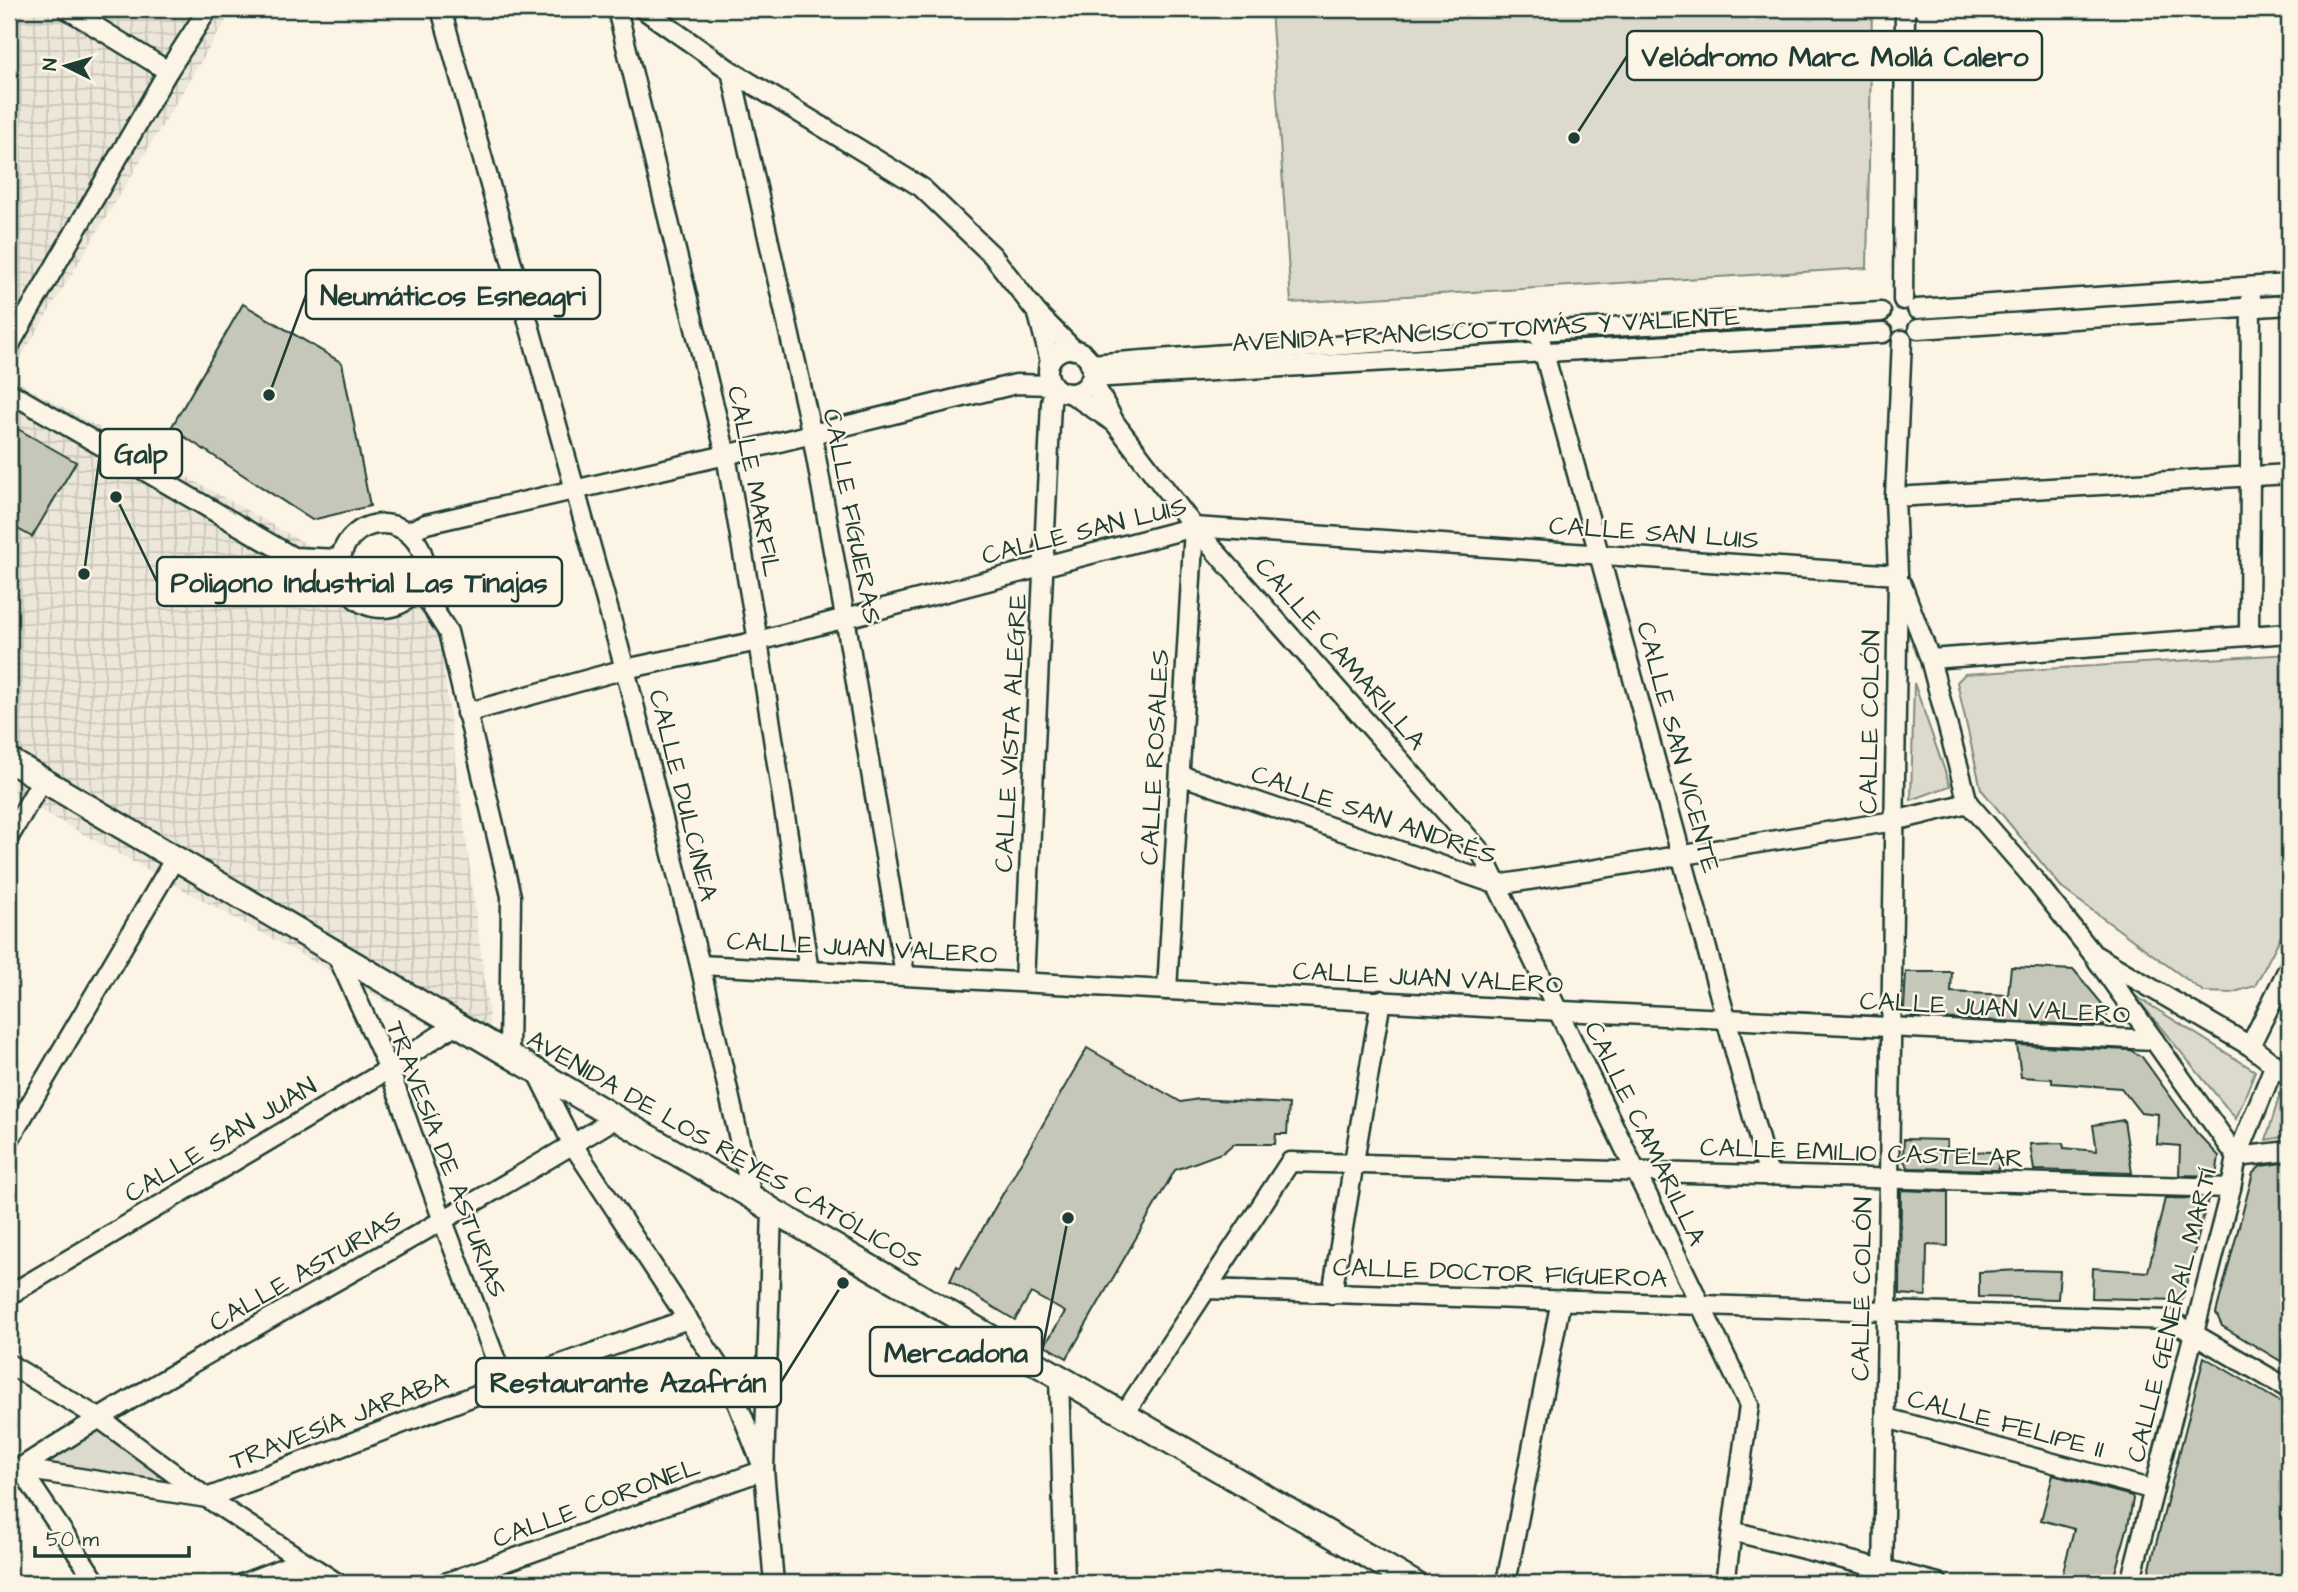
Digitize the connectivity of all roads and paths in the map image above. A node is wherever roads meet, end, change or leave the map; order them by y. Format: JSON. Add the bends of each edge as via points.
{"nodes":[{"id":1,"x":67,"y":9,"type":"edge"},
{"id":2,"x":208,"y":9,"type":"edge"},
{"id":3,"x":441,"y":9,"type":"edge"},
{"id":4,"x":617,"y":9,"type":"edge"},
{"id":5,"x":643,"y":9,"type":"edge"},
{"id":6,"x":1905,"y":9,"type":"edge"},
{"id":7,"x":168,"y":71,"type":"junction"},
{"id":8,"x":731,"y":71,"type":"junction"},
{"id":9,"x":2289,"y":284,"type":"edge"},
{"id":10,"x":2251,"y":287,"type":"junction"},
{"id":11,"x":1910,"y":305,"type":"junction"},
{"id":12,"x":2289,"y":305,"type":"edge"},
{"id":13,"x":2251,"y":308,"type":"junction"},
{"id":14,"x":1881,"y":312,"type":"junction"},
{"id":15,"x":1038,"y":314,"type":"junction"},
{"id":16,"x":1918,"y":329,"type":"junction"},
{"id":17,"x":1538,"y":331,"type":"junction"},
{"id":18,"x":1884,"y":333,"type":"junction"},
{"id":19,"x":1902,"y":340,"type":"junction"},
{"id":20,"x":9,"y":346,"type":"edge"},
{"id":21,"x":1074,"y":350,"type":"junction"},
{"id":22,"x":1544,"y":352,"type":"junction"},
{"id":23,"x":1050,"y":362,"type":"junction"},
{"id":24,"x":1090,"y":371,"type":"junction"},
{"id":25,"x":1016,"y":384,"type":"junction"},
{"id":26,"x":9,"y":392,"type":"edge"},
{"id":27,"x":1058,"y":392,"type":"junction"},
{"id":28,"x":1115,"y":423,"type":"junction"},
{"id":29,"x":813,"y":435,"type":"junction"},
{"id":30,"x":726,"y":456,"type":"junction"},
{"id":31,"x":2289,"y":474,"type":"edge"},
{"id":32,"x":2250,"y":477,"type":"junction"},
{"id":33,"x":575,"y":490,"type":"junction"},
{"id":34,"x":1895,"y":497,"type":"junction"},
{"id":35,"x":1194,"y":527,"type":"junction"},
{"id":36,"x":407,"y":532,"type":"junction"},
{"id":37,"x":1599,"y":554,"type":"junction"},
{"id":38,"x":341,"y":559,"type":"junction"},
{"id":39,"x":1044,"y":567,"type":"junction"},
{"id":40,"x":1898,"y":575,"type":"junction"},
{"id":41,"x":415,"y":593,"type":"junction"},
{"id":42,"x":845,"y":617,"type":"junction"},
{"id":43,"x":2289,"y":633,"type":"edge"},
{"id":44,"x":2249,"y":636,"type":"junction"},
{"id":45,"x":758,"y":641,"type":"junction"},
{"id":46,"x":1930,"y":659,"type":"junction"},
{"id":47,"x":625,"y":669,"type":"junction"},
{"id":48,"x":466,"y":713,"type":"junction"},
{"id":49,"x":9,"y":760,"type":"edge"},
{"id":50,"x":1180,"y":775,"type":"junction"},
{"id":51,"x":42,"y":780,"type":"junction"},
{"id":52,"x":1968,"y":803,"type":"junction"},
{"id":53,"x":1894,"y":821,"type":"junction"},
{"id":54,"x":9,"y":837,"type":"edge"},
{"id":55,"x":1681,"y":855,"type":"junction"},
{"id":56,"x":174,"y":858,"type":"junction"},
{"id":57,"x":1497,"y":886,"type":"junction"},
{"id":58,"x":336,"y":953,"type":"junction"},
{"id":59,"x":2093,"y":954,"type":"junction"},
{"id":60,"x":700,"y":965,"type":"junction"},
{"id":61,"x":809,"y":971,"type":"junction"},
{"id":62,"x":2288,"y":971,"type":"edge"},
{"id":63,"x":905,"y":975,"type":"junction"},
{"id":64,"x":1024,"y":982,"type":"junction"},
{"id":65,"x":1167,"y":990,"type":"junction"},
{"id":66,"x":1381,"y":1000,"type":"junction"},
{"id":67,"x":1558,"y":1009,"type":"junction"},
{"id":68,"x":1727,"y":1021,"type":"junction"},
{"id":69,"x":456,"y":1024,"type":"junction"},
{"id":70,"x":1891,"y":1028,"type":"junction"},
{"id":71,"x":2154,"y":1040,"type":"junction"},
{"id":72,"x":2250,"y":1046,"type":"junction"},
{"id":73,"x":509,"y":1055,"type":"junction"},
{"id":74,"x":2275,"y":1064,"type":"junction"},
{"id":75,"x":389,"y":1069,"type":"junction"},
{"id":76,"x":536,"y":1072,"type":"junction"},
{"id":77,"x":2289,"y":1076,"type":"edge"},
{"id":78,"x":616,"y":1118,"type":"junction"},
{"id":79,"x":9,"y":1140,"type":"edge"},
{"id":80,"x":573,"y":1145,"type":"junction"},
{"id":81,"x":2289,"y":1151,"type":"edge"},
{"id":82,"x":2237,"y":1157,"type":"junction"},
{"id":83,"x":1354,"y":1164,"type":"junction"},
{"id":84,"x":1634,"y":1172,"type":"junction"},
{"id":85,"x":1769,"y":1176,"type":"junction"},
{"id":86,"x":1889,"y":1179,"type":"junction"},
{"id":87,"x":2231,"y":1188,"type":"junction"},
{"id":88,"x":752,"y":1197,"type":"junction"},
{"id":89,"x":772,"y":1210,"type":"junction"},
{"id":90,"x":443,"y":1221,"type":"junction"},
{"id":91,"x":1206,"y":1289,"type":"junction"},
{"id":92,"x":9,"y":1294,"type":"edge"},
{"id":93,"x":1332,"y":1294,"type":"junction"},
{"id":94,"x":1560,"y":1300,"type":"junction"},
{"id":95,"x":1700,"y":1305,"type":"junction"},
{"id":96,"x":1887,"y":1311,"type":"junction"},
{"id":97,"x":688,"y":1319,"type":"junction"},
{"id":98,"x":2194,"y":1333,"type":"junction"},
{"id":99,"x":9,"y":1364,"type":"edge"},
{"id":100,"x":1059,"y":1377,"type":"junction"},
{"id":101,"x":505,"y":1384,"type":"junction"},
{"id":102,"x":2289,"y":1389,"type":"edge"},
{"id":103,"x":1124,"y":1414,"type":"junction"},
{"id":104,"x":99,"y":1418,"type":"junction"},
{"id":105,"x":1886,"y":1418,"type":"junction"},
{"id":106,"x":15,"y":1467,"type":"edge"},
{"id":107,"x":764,"y":1470,"type":"junction"},
{"id":108,"x":2154,"y":1490,"type":"junction"},
{"id":109,"x":207,"y":1498,"type":"junction"},
{"id":110,"x":1732,"y":1531,"type":"junction"},
{"id":111,"x":301,"y":1560,"type":"junction"},
{"id":112,"x":1883,"y":1576,"type":"edge"},
{"id":113,"x":97,"y":1583,"type":"edge"},
{"id":114,"x":244,"y":1583,"type":"edge"},
{"id":115,"x":337,"y":1583,"type":"edge"},
{"id":116,"x":446,"y":1583,"type":"edge"},
{"id":117,"x":774,"y":1583,"type":"edge"},
{"id":118,"x":1065,"y":1583,"type":"edge"},
{"id":119,"x":1414,"y":1583,"type":"edge"},
{"id":120,"x":1506,"y":1583,"type":"edge"},
{"id":121,"x":1725,"y":1583,"type":"edge"},
{"id":122,"x":1938,"y":1583,"type":"edge"},
{"id":123,"x":2130,"y":1583,"type":"edge"}],
"edges":[{"from":1,"to":7,"type":"street"},
{"from":2,"to":7,"type":"street"},
{"from":3,"to":33,"type":"street","name":"CALLE DULCINEA"},
{"from":4,"to":30,"type":"street","name":"CALLE MARFIL"},
{"from":5,"to":8,"type":"street"},
{"from":6,"to":11,"type":"street"},
{"from":7,"to":20,"type":"street"},
{"from":8,"to":15,"type":"street","via":[[921,187],[992,255]]},
{"from":8,"to":29,"type":"street","name":"CALLE FIGUERAS"},
{"from":9,"to":10,"type":"street"},
{"from":10,"to":11,"type":"street"},
{"from":10,"to":13,"type":"street"},
{"from":11,"to":14,"type":"street","via":[[1889,303]]},
{"from":11,"to":16,"type":"street","via":[[1920,319]]},
{"from":12,"to":13,"type":"street"},
{"from":13,"to":16,"type":"street"},
{"from":13,"to":32,"type":"street"},
{"from":14,"to":17,"type":"street","name":"AVENIDA FRANCISCO TOMÁS Y VALIENTE"},
{"from":14,"to":18,"type":"street"},
{"from":15,"to":21,"type":"street"},
{"from":15,"to":23,"type":"street"},
{"from":16,"to":19,"type":"street"},
{"from":17,"to":22,"type":"street","name":"CALLE SAN VICENTE"},
{"from":17,"to":24,"type":"street","name":"AVENIDA FRANCISCO TOMÁS Y VALIENTE"},
{"from":18,"to":19,"type":"street"},
{"from":18,"to":22,"type":"street","name":"AVENIDA FRANCISCO TOMÁS Y VALIENTE"},
{"from":19,"to":34,"type":"street","name":"CALLE COLÓN"},
{"from":21,"to":23,"type":"street","via":[[1060,351]]},
{"from":21,"to":24,"type":"street","via":[[1086,357]]},
{"from":22,"to":24,"type":"street","name":"AVENIDA FRANCISCO TOMÁS Y VALIENTE"},
{"from":22,"to":37,"type":"street","name":"CALLE SAN VICENTE"},
{"from":23,"to":25,"type":"street"},
{"from":23,"to":27,"type":"street","via":[[1048,375]]},
{"from":24,"to":27,"type":"street","via":[[1083,389]]},
{"from":24,"to":28,"type":"street","name":"CALLE CAMARILLA"},
{"from":25,"to":27,"type":"street"},
{"from":25,"to":29,"type":"street"},
{"from":26,"to":38,"type":"street","via":[[293,556]]},
{"from":27,"to":28,"type":"street","name":"CALLE CAMARILLA"},
{"from":27,"to":39,"type":"street","name":"CALLE VISTA ALEGRE"},
{"from":28,"to":35,"type":"street","name":"CALLE CAMARILLA"},
{"from":29,"to":30,"type":"street"},
{"from":29,"to":42,"type":"street","name":"CALLE FIGUERAS"},
{"from":30,"to":33,"type":"street"},
{"from":30,"to":45,"type":"street","name":"CALLE MARFIL"},
{"from":31,"to":32,"type":"street"},
{"from":32,"to":34,"type":"street"},
{"from":32,"to":44,"type":"street"},
{"from":33,"to":36,"type":"street"},
{"from":33,"to":47,"type":"street","name":"CALLE DULCINEA"},
{"from":34,"to":40,"type":"street","name":"CALLE COLÓN"},
{"from":35,"to":37,"type":"street","name":"CALLE SAN LUIS"},
{"from":35,"to":39,"type":"street","name":"CALLE SAN LUIS"},
{"from":35,"to":50,"type":"street","name":"CALLE ROSALES"},
{"from":35,"to":57,"type":"street","name":"CALLE CAMARILLA","via":[[1481,852]]},
{"from":36,"to":38,"type":"street","via":[[380,524],[366,527],[354,534]]},
{"from":36,"to":41,"type":"street","via":[[423,554],[425,568]]},
{"from":37,"to":40,"type":"street","name":"CALLE SAN LUIS"},
{"from":37,"to":55,"type":"street","name":"CALLE SAN VICENTE"},
{"from":38,"to":41,"type":"street","via":[[346,587],[365,605],[392,607]]},
{"from":39,"to":42,"type":"street","name":"CALLE SAN LUIS"},
{"from":39,"to":64,"type":"street","name":"CALLE VISTA ALEGRE"},
{"from":40,"to":46,"type":"street","name":"CALLE COLÓN"},
{"from":40,"to":53,"type":"street","name":"CALLE COLÓN"},
{"from":41,"to":48,"type":"street","via":[[427,599],[448,632]]},
{"from":42,"to":45,"type":"street","name":"CALLE SAN LUIS"},
{"from":42,"to":63,"type":"street","name":"CALLE FIGUERAS"},
{"from":43,"to":44,"type":"street"},
{"from":44,"to":46,"type":"street"},
{"from":45,"to":47,"type":"street","name":"CALLE SAN LUIS"},
{"from":45,"to":61,"type":"street","name":"CALLE MARFIL"},
{"from":46,"to":52,"type":"street","name":"CALLE COLÓN"},
{"from":47,"to":48,"type":"street","name":"CALLE SAN LUIS"},
{"from":47,"to":60,"type":"street","name":"CALLE DULCINEA"},
{"from":48,"to":73,"type":"street","via":[[511,896]]},
{"from":49,"to":51,"type":"street","name":"AVENIDA DE LOS REYES CATÓLICOS"},
{"from":50,"to":57,"type":"street","name":"CALLE SAN ANDRÉS"},
{"from":50,"to":65,"type":"street","name":"CALLE ROSALES"},
{"from":51,"to":54,"type":"street"},
{"from":51,"to":56,"type":"street","name":"AVENIDA DE LOS REYES CATÓLICOS"},
{"from":52,"to":53,"type":"street","name":"CALLE SAN ANDRÉS"},
{"from":52,"to":59,"type":"street"},
{"from":53,"to":55,"type":"street","name":"CALLE SAN ANDRÉS"},
{"from":53,"to":70,"type":"street","name":"CALLE COLÓN"},
{"from":55,"to":57,"type":"street","name":"CALLE SAN ANDRÉS"},
{"from":55,"to":68,"type":"street","name":"CALLE SAN VICENTE"},
{"from":56,"to":58,"type":"street","name":"AVENIDA DE LOS REYES CATÓLICOS"},
{"from":56,"to":79,"type":"street"},
{"from":57,"to":67,"type":"street","name":"CALLE CAMARILLA"},
{"from":58,"to":69,"type":"street","name":"AVENIDA DE LOS REYES CATÓLICOS"},
{"from":58,"to":75,"type":"street","name":"TRAVESÍA DE ASTURIAS"},
{"from":59,"to":71,"type":"street"},
{"from":59,"to":72,"type":"street"},
{"from":60,"to":61,"type":"street","name":"CALLE JUAN VALERO"},
{"from":60,"to":88,"type":"street","name":"CALLE DULCINEA"},
{"from":61,"to":63,"type":"street","name":"CALLE JUAN VALERO"},
{"from":62,"to":72,"type":"street"},
{"from":63,"to":64,"type":"street","name":"CALLE JUAN VALERO"},
{"from":64,"to":65,"type":"street","name":"CALLE JUAN VALERO"},
{"from":65,"to":66,"type":"street","name":"CALLE JUAN VALERO"},
{"from":66,"to":67,"type":"street","name":"CALLE JUAN VALERO"},
{"from":66,"to":83,"type":"street"},
{"from":67,"to":68,"type":"street","name":"CALLE JUAN VALERO"},
{"from":67,"to":84,"type":"street","name":"CALLE CAMARILLA"},
{"from":68,"to":70,"type":"street","name":"CALLE JUAN VALERO"},
{"from":68,"to":85,"type":"street","name":"CALLE SAN VICENTE"},
{"from":69,"to":73,"type":"street","name":"AVENIDA DE LOS REYES CATÓLICOS"},
{"from":69,"to":75,"type":"street","name":"CALLE SAN JUAN"},
{"from":70,"to":71,"type":"street","name":"CALLE JUAN VALERO"},
{"from":70,"to":86,"type":"street","name":"CALLE COLÓN"},
{"from":71,"to":82,"type":"street"},
{"from":72,"to":74,"type":"street"},
{"from":73,"to":76,"type":"street","name":"AVENIDA DE LOS REYES CATÓLICOS"},
{"from":74,"to":77,"type":"street"},
{"from":74,"to":82,"type":"street","name":"CALLE GENERAL MARTÍ"},
{"from":75,"to":90,"type":"street","name":"TRAVESÍA DE ASTURIAS"},
{"from":75,"to":92,"type":"street","name":"CALLE SAN JUAN"},
{"from":76,"to":78,"type":"street","name":"AVENIDA DE LOS REYES CATÓLICOS"},
{"from":76,"to":80,"type":"street"},
{"from":78,"to":80,"type":"street","name":"CALLE ASTURIAS"},
{"from":78,"to":88,"type":"street","name":"AVENIDA DE LOS REYES CATÓLICOS"},
{"from":80,"to":90,"type":"street","name":"CALLE ASTURIAS"},
{"from":80,"to":97,"type":"street"},
{"from":81,"to":82,"type":"street"},
{"from":82,"to":87,"type":"street","name":"CALLE GENERAL MARTÍ"},
{"from":83,"to":84,"type":"street","name":"CALLE EMILIO CASTELAR"},
{"from":83,"to":91,"type":"street","name":"CALLE EMILIO CASTELAR","via":[[1290,1163]]},
{"from":83,"to":93,"type":"street"},
{"from":84,"to":85,"type":"street","name":"CALLE EMILIO CASTELAR"},
{"from":84,"to":95,"type":"street","name":"CALLE CAMARILLA"},
{"from":85,"to":86,"type":"street","name":"CALLE EMILIO CASTELAR"},
{"from":86,"to":87,"type":"street","name":"CALLE EMILIO CASTELAR"},
{"from":86,"to":96,"type":"street","name":"CALLE COLÓN"},
{"from":87,"to":98,"type":"street","name":"CALLE GENERAL MARTÍ"},
{"from":88,"to":89,"type":"street","name":"AVENIDA DE LOS REYES CATÓLICOS"},
{"from":89,"to":100,"type":"street","name":"AVENIDA DE LOS REYES CATÓLICOS"},
{"from":89,"to":107,"type":"street"},
{"from":90,"to":101,"type":"street","name":"TRAVESÍA DE ASTURIAS"},
{"from":90,"to":104,"type":"street","name":"CALLE ASTURIAS"},
{"from":91,"to":93,"type":"street","name":"CALLE DOCTOR FIGUEROA"},
{"from":91,"to":103,"type":"street","name":"CALLE EMILIO CASTELAR"},
{"from":93,"to":94,"type":"street","name":"CALLE DOCTOR FIGUEROA"},
{"from":94,"to":95,"type":"street","name":"CALLE DOCTOR FIGUEROA"},
{"from":94,"to":120,"type":"street"},
{"from":95,"to":96,"type":"street","name":"CALLE DOCTOR FIGUEROA"},
{"from":95,"to":110,"type":"street","name":"CALLE CAMARILLA","via":[[1749,1405]]},
{"from":96,"to":98,"type":"street","name":"CALLE DOCTOR FIGUEROA","via":[[2170,1320]]},
{"from":96,"to":105,"type":"street","name":"CALLE COLÓN"},
{"from":97,"to":101,"type":"street","name":"TRAVESÍA JARABA"},
{"from":97,"to":107,"type":"street","via":[[729,1382]]},
{"from":98,"to":102,"type":"street"},
{"from":98,"to":108,"type":"street","name":"CALLE GENERAL MARTÍ"},
{"from":99,"to":104,"type":"street"},
{"from":100,"to":103,"type":"street","name":"AVENIDA DE LOS REYES CATÓLICOS"},
{"from":100,"to":118,"type":"street"},
{"from":101,"to":109,"type":"street","name":"TRAVESÍA JARABA"},
{"from":103,"to":119,"type":"street","name":"AVENIDA DE LOS REYES CATÓLICOS"},
{"from":104,"to":106,"type":"street","name":"CALLE ASTURIAS"},
{"from":104,"to":109,"type":"street"},
{"from":105,"to":108,"type":"street","name":"CALLE FELIPE II"},
{"from":105,"to":112,"type":"street","name":"CALLE COLÓN"},
{"from":106,"to":109,"type":"street"},
{"from":106,"to":113,"type":"street"},
{"from":107,"to":116,"type":"street","name":"CALLE CORONEL"},
{"from":107,"to":117,"type":"street"},
{"from":108,"to":123,"type":"street","name":"CALLE GENERAL MARTÍ"},
{"from":109,"to":111,"type":"street"},
{"from":110,"to":112,"type":"street"},
{"from":110,"to":121,"type":"street","name":"CALLE CAMARILLA"},
{"from":111,"to":114,"type":"street"},
{"from":111,"to":115,"type":"street"},
{"from":112,"to":122,"type":"street"}]}
